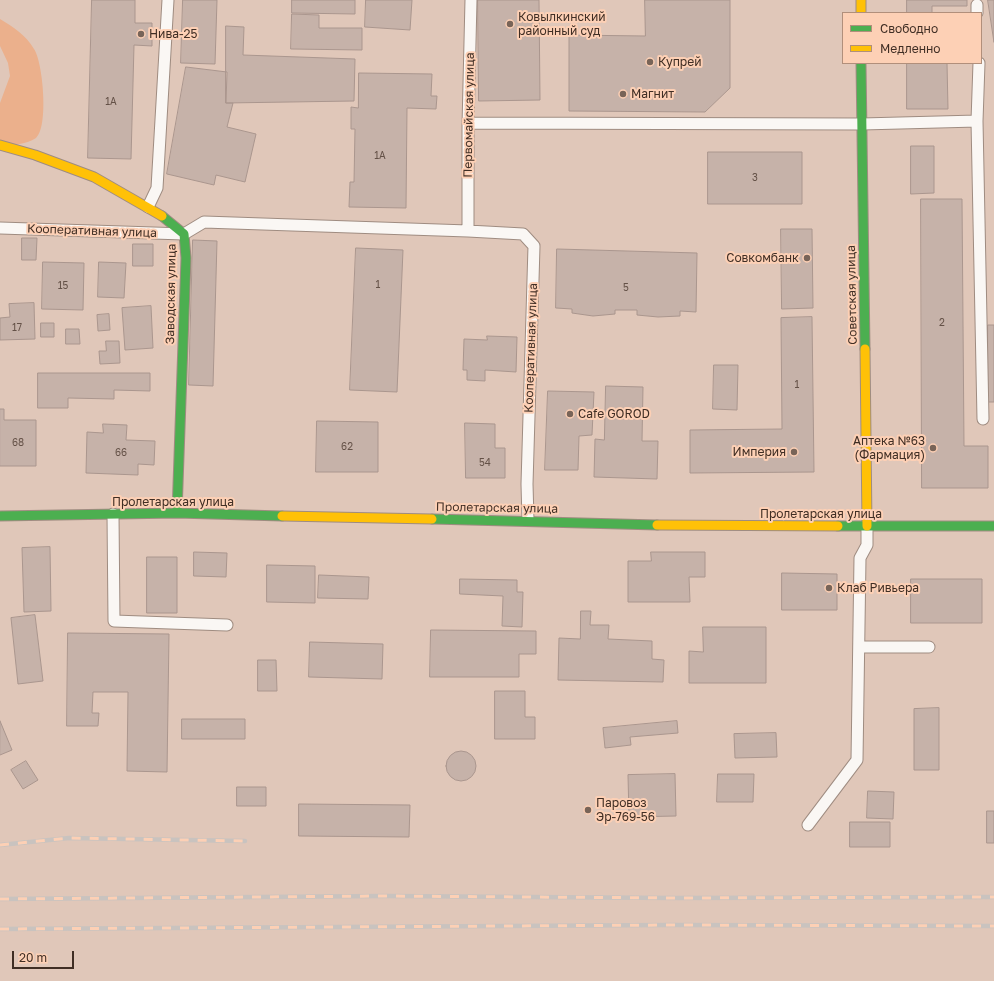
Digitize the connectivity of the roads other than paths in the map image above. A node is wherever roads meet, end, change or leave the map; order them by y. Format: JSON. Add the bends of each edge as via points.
{"nodes":[{"id":1,"x":168,"y":0,"type":"edge"},
{"id":2,"x":471,"y":0,"type":"edge"},
{"id":3,"x":860,"y":0,"type":"edge"},
{"id":4,"x":861,"y":12,"type":"edge"},
{"id":5,"x":861,"y":64,"type":"edge"},
{"id":6,"x":979,"y":64,"type":"edge"},
{"id":7,"x":977,"y":121,"type":"junction"},
{"id":8,"x":468,"y":123,"type":"junction"},
{"id":9,"x":862,"y":124,"type":"junction"},
{"id":10,"x":0,"y":145,"type":"edge"},
{"id":11,"x":148,"y":207,"type":"junction"},
{"id":12,"x":0,"y":228,"type":"edge"},
{"id":13,"x":468,"y":231,"type":"junction"},
{"id":14,"x":184,"y":234,"type":"junction"},
{"id":15,"x":983,"y":419,"type":"dead end"},
{"id":16,"x":177,"y":513,"type":"junction"},
{"id":17,"x":113,"y":514,"type":"junction"},
{"id":18,"x":0,"y":516,"type":"edge"},
{"id":19,"x":528,"y":520,"type":"junction"},
{"id":20,"x":867,"y":526,"type":"junction"},
{"id":21,"x":994,"y":526,"type":"edge"},
{"id":22,"x":227,"y":625,"type":"dead end"},
{"id":23,"x":859,"y":647,"type":"junction"},
{"id":24,"x":929,"y":647,"type":"dead end"},
{"id":25,"x":808,"y":825,"type":"dead end"}],
"edges":[{"from":1,"to":11,"type":"lane","via":[[157,188]]},
{"from":2,"to":8,"type":"lane","name":"Первомайская улица"},
{"from":3,"to":4,"type":"street"},
{"from":5,"to":9,"type":"street","name":"Советская улица"},
{"from":6,"to":7,"type":"lane"},
{"from":7,"to":9,"type":"lane"},
{"from":7,"to":15,"type":"lane"},
{"from":8,"to":9,"type":"lane"},
{"from":8,"to":13,"type":"lane","name":"Первомайская улица"},
{"from":9,"to":20,"type":"street","name":"Советская улица"},
{"from":10,"to":11,"type":"street","name":"Заводская улица","via":[[36,155],[94,177]]},
{"from":11,"to":14,"type":"street","name":"Заводская улица"},
{"from":12,"to":14,"type":"lane","name":"Кооперативная улица"},
{"from":13,"to":14,"type":"lane","name":"Кооперативная улица","via":[[204,222]]},
{"from":13,"to":19,"type":"lane","name":"Кооперативная улица","via":[[523,234],[534,246]]},
{"from":14,"to":16,"type":"street","name":"Заводская улица","via":[[186,258]]},
{"from":16,"to":17,"type":"street","name":"Пролетарская улица"},
{"from":16,"to":19,"type":"street","name":"Пролетарская улица"},
{"from":17,"to":18,"type":"street","name":"Пролетарская улица"},
{"from":17,"to":22,"type":"lane","via":[[114,620]]},
{"from":19,"to":20,"type":"street","name":"Пролетарская улица","via":[[674,525]]},
{"from":20,"to":21,"type":"street","name":"Пролетарская улица"},
{"from":20,"to":23,"type":"lane","via":[[867,545],[860,558]]},
{"from":23,"to":24,"type":"lane"},
{"from":23,"to":25,"type":"lane","via":[[858,760]]}]}
